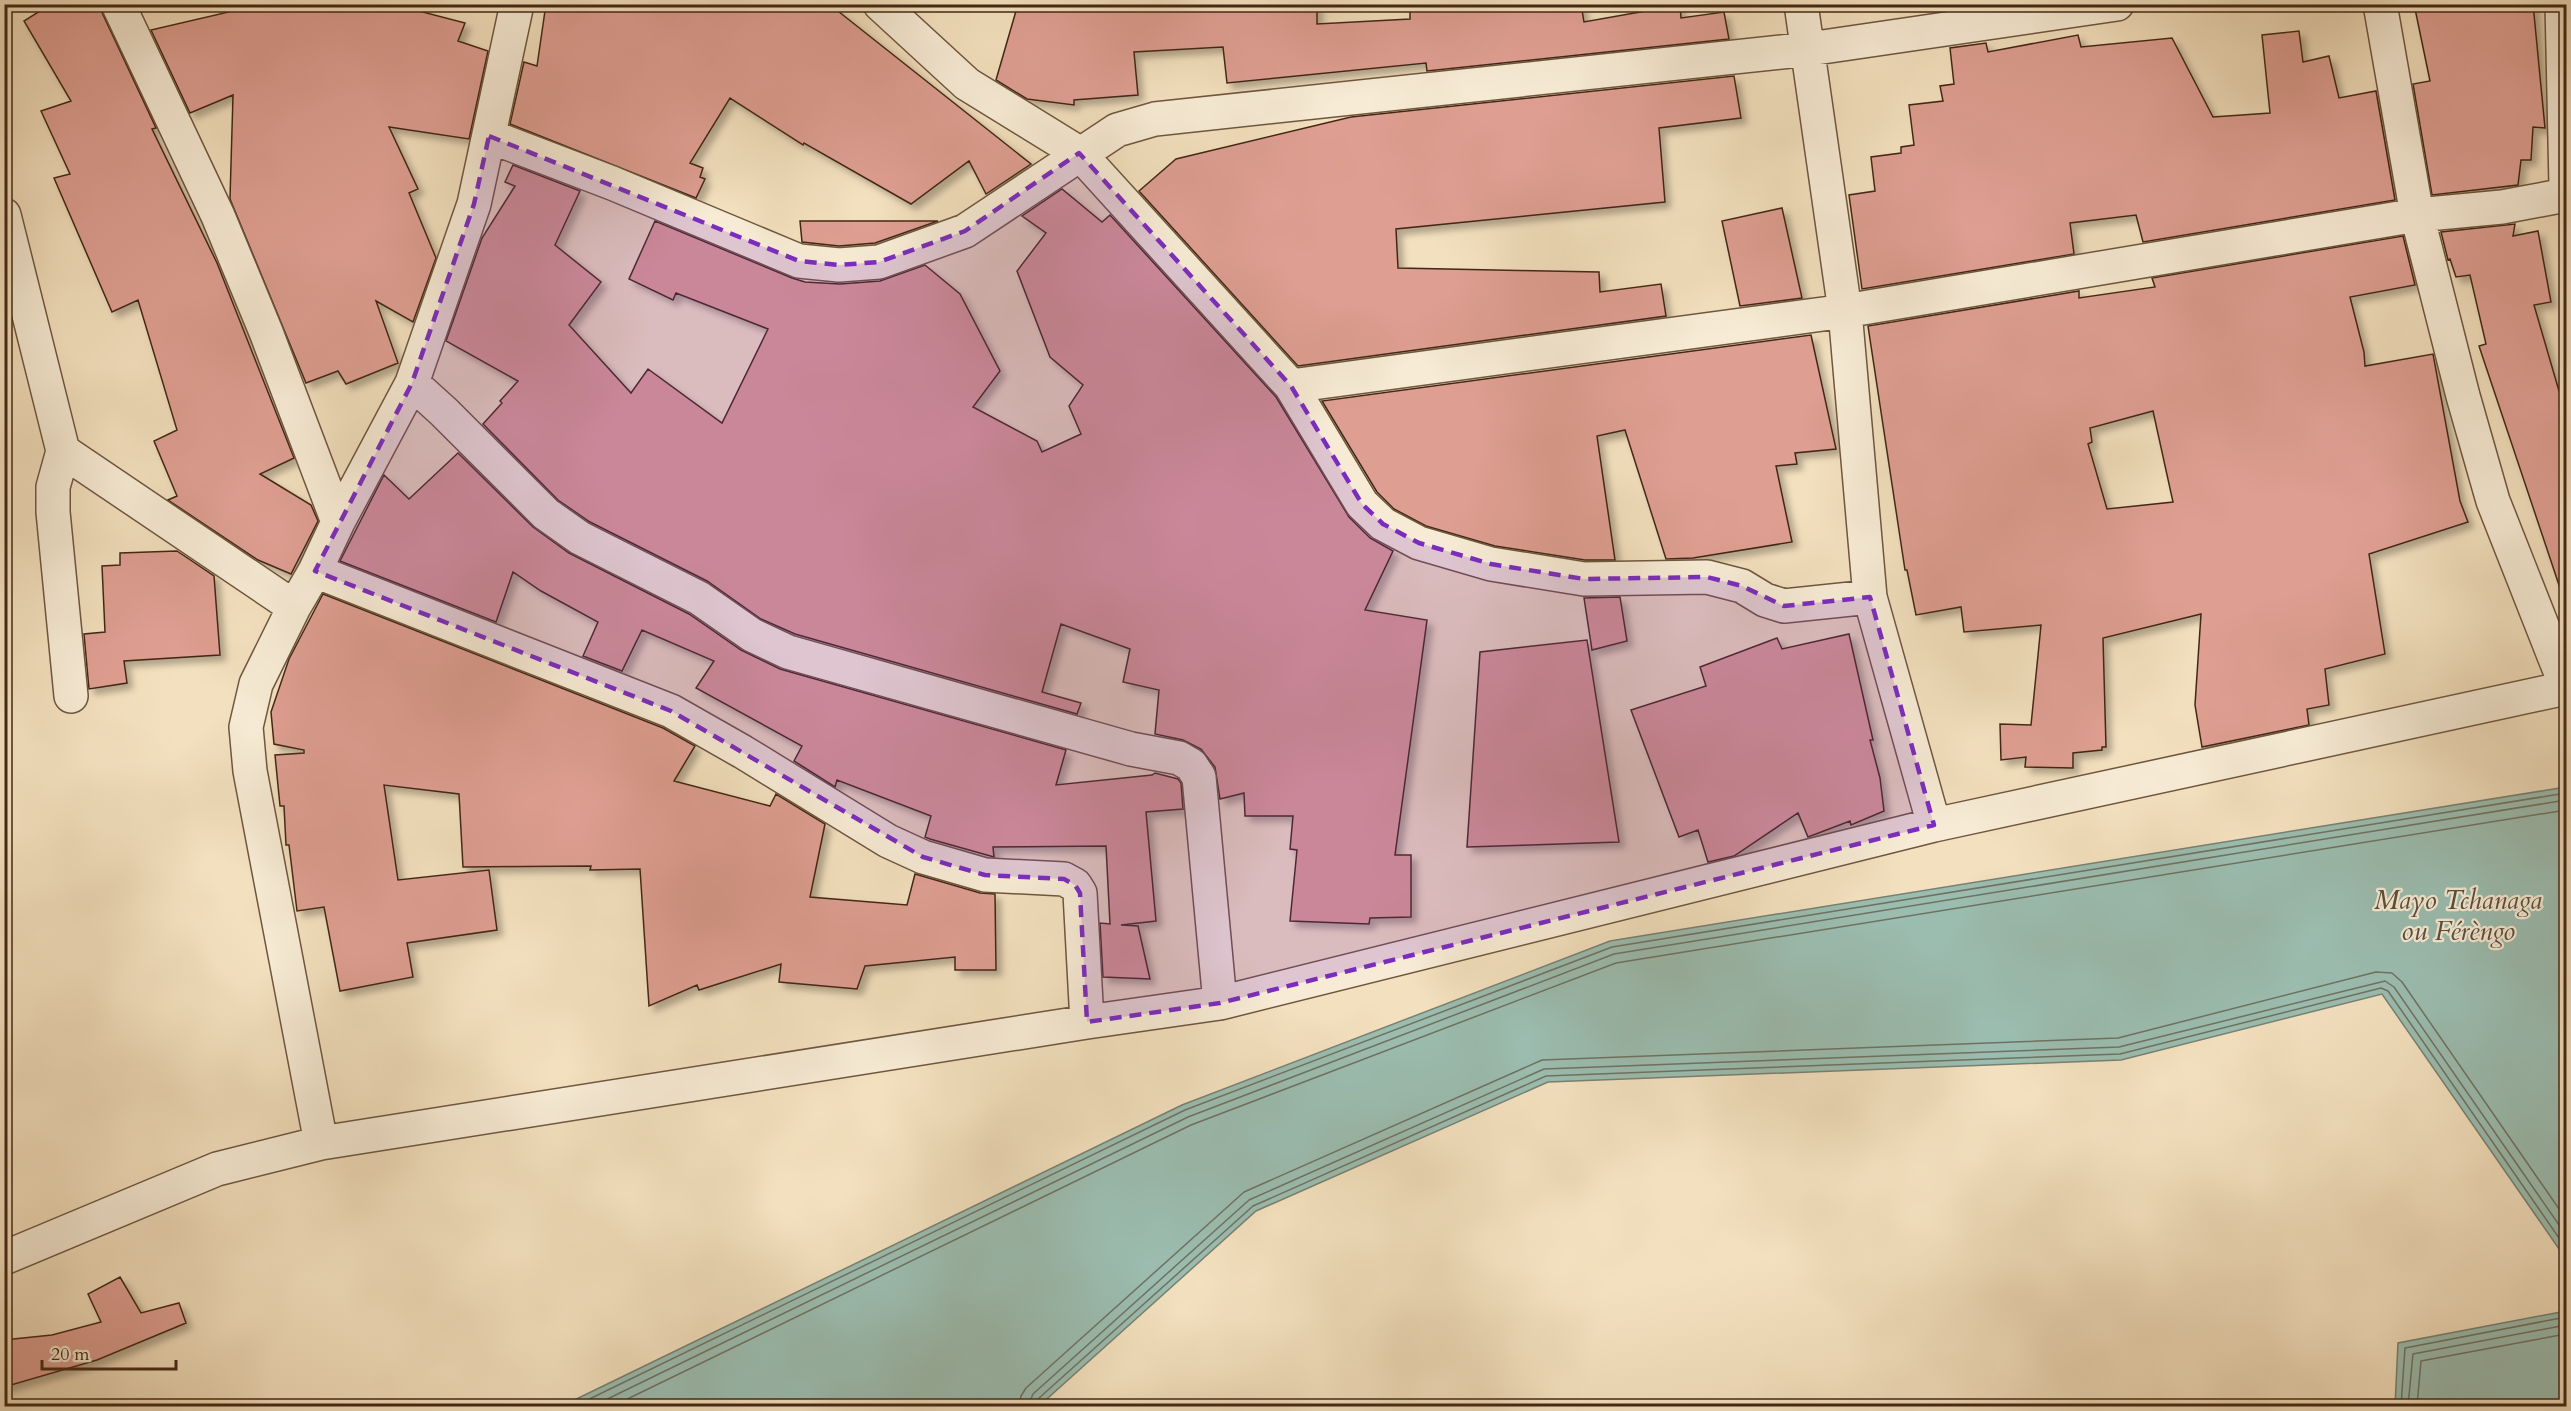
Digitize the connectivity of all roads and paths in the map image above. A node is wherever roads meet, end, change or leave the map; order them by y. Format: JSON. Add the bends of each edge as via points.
{"nodes":[{"id":1,"x":118,"y":4,"type":"edge"},
{"id":2,"x":517,"y":4,"type":"edge"},
{"id":3,"x":880,"y":4,"type":"edge"},
{"id":4,"x":1801,"y":4,"type":"edge"},
{"id":5,"x":2116,"y":4,"type":"edge"},
{"id":6,"x":2380,"y":4,"type":"edge"},
{"id":7,"x":2562,"y":4,"type":"edge"},
{"id":8,"x":1809,"y":49,"type":"junction"},
{"id":9,"x":489,"y":136,"type":"junction"},
{"id":10,"x":1079,"y":153,"type":"junction"},
{"id":11,"x":2566,"y":187,"type":"edge"},
{"id":12,"x":2566,"y":195,"type":"edge"},
{"id":13,"x":4,"y":215,"type":"edge"},
{"id":14,"x":2416,"y":215,"type":"junction"},
{"id":15,"x":1845,"y":311,"type":"junction"},
{"id":16,"x":412,"y":383,"type":"junction"},
{"id":17,"x":1291,"y":386,"type":"junction"},
{"id":18,"x":63,"y":451,"type":"junction"},
{"id":19,"x":338,"y":522,"type":"junction"},
{"id":20,"x":315,"y":571,"type":"junction"},
{"id":21,"x":1870,"y":597,"type":"junction"},
{"id":22,"x":294,"y":607,"type":"junction"},
{"id":23,"x":2566,"y":687,"type":"edge"},
{"id":24,"x":71,"y":696,"type":"dead end"},
{"id":25,"x":1934,"y":825,"type":"junction"},
{"id":26,"x":1220,"y":1003,"type":"junction"},
{"id":27,"x":1087,"y":1022,"type":"junction"},
{"id":28,"x":321,"y":1143,"type":"junction"},
{"id":29,"x":4,"y":1258,"type":"edge"}],
"edges":[{"from":1,"to":19,"type":"street","via":[[222,226]]},
{"from":2,"to":9,"type":"street"},
{"from":3,"to":10,"type":"street","via":[[967,84]]},
{"from":4,"to":8,"type":"street"},
{"from":5,"to":8,"type":"street"},
{"from":6,"to":14,"type":"street"},
{"from":7,"to":11,"type":"street"},
{"from":8,"to":10,"type":"street","via":[[1155,119],[1117,130]]},
{"from":8,"to":15,"type":"street"},
{"from":9,"to":10,"type":"street","via":[[799,261],[839,265],[879,262],[964,231]]},
{"from":9,"to":16,"type":"street","via":[[474,204]]},
{"from":10,"to":17,"type":"street"},
{"from":12,"to":14,"type":"street","via":[[2502,207]]},
{"from":13,"to":18,"type":"street"},
{"from":14,"to":15,"type":"street"},
{"from":14,"to":23,"type":"street","via":[[2493,501]]},
{"from":15,"to":17,"type":"street"},
{"from":15,"to":21,"type":"street"},
{"from":16,"to":19,"type":"street"},
{"from":16,"to":26,"type":"street","via":[[546,514],[579,538],[699,598],[770,644],[1120,746],[1179,758],[1191,765],[1199,777]]},
{"from":17,"to":21,"type":"street","via":[[1362,504],[1383,524],[1419,543],[1491,564],[1584,579],[1707,577],[1742,586],[1784,606]]},
{"from":18,"to":22,"type":"street"},
{"from":18,"to":24,"type":"street","via":[[53,487],[53,512]]},
{"from":19,"to":20,"type":"street"},
{"from":20,"to":22,"type":"street"},
{"from":20,"to":27,"type":"street","via":[[671,711],[888,841],[923,857],[985,875],[1064,879],[1075,885],[1080,893]]},
{"from":21,"to":25,"type":"street"},
{"from":22,"to":28,"type":"street","via":[[255,684],[246,727],[250,771]]},
{"from":23,"to":25,"type":"street"},
{"from":25,"to":26,"type":"street"},
{"from":26,"to":27,"type":"street"},
{"from":27,"to":28,"type":"street"},
{"from":28,"to":29,"type":"street","via":[[218,1169]]}]}
